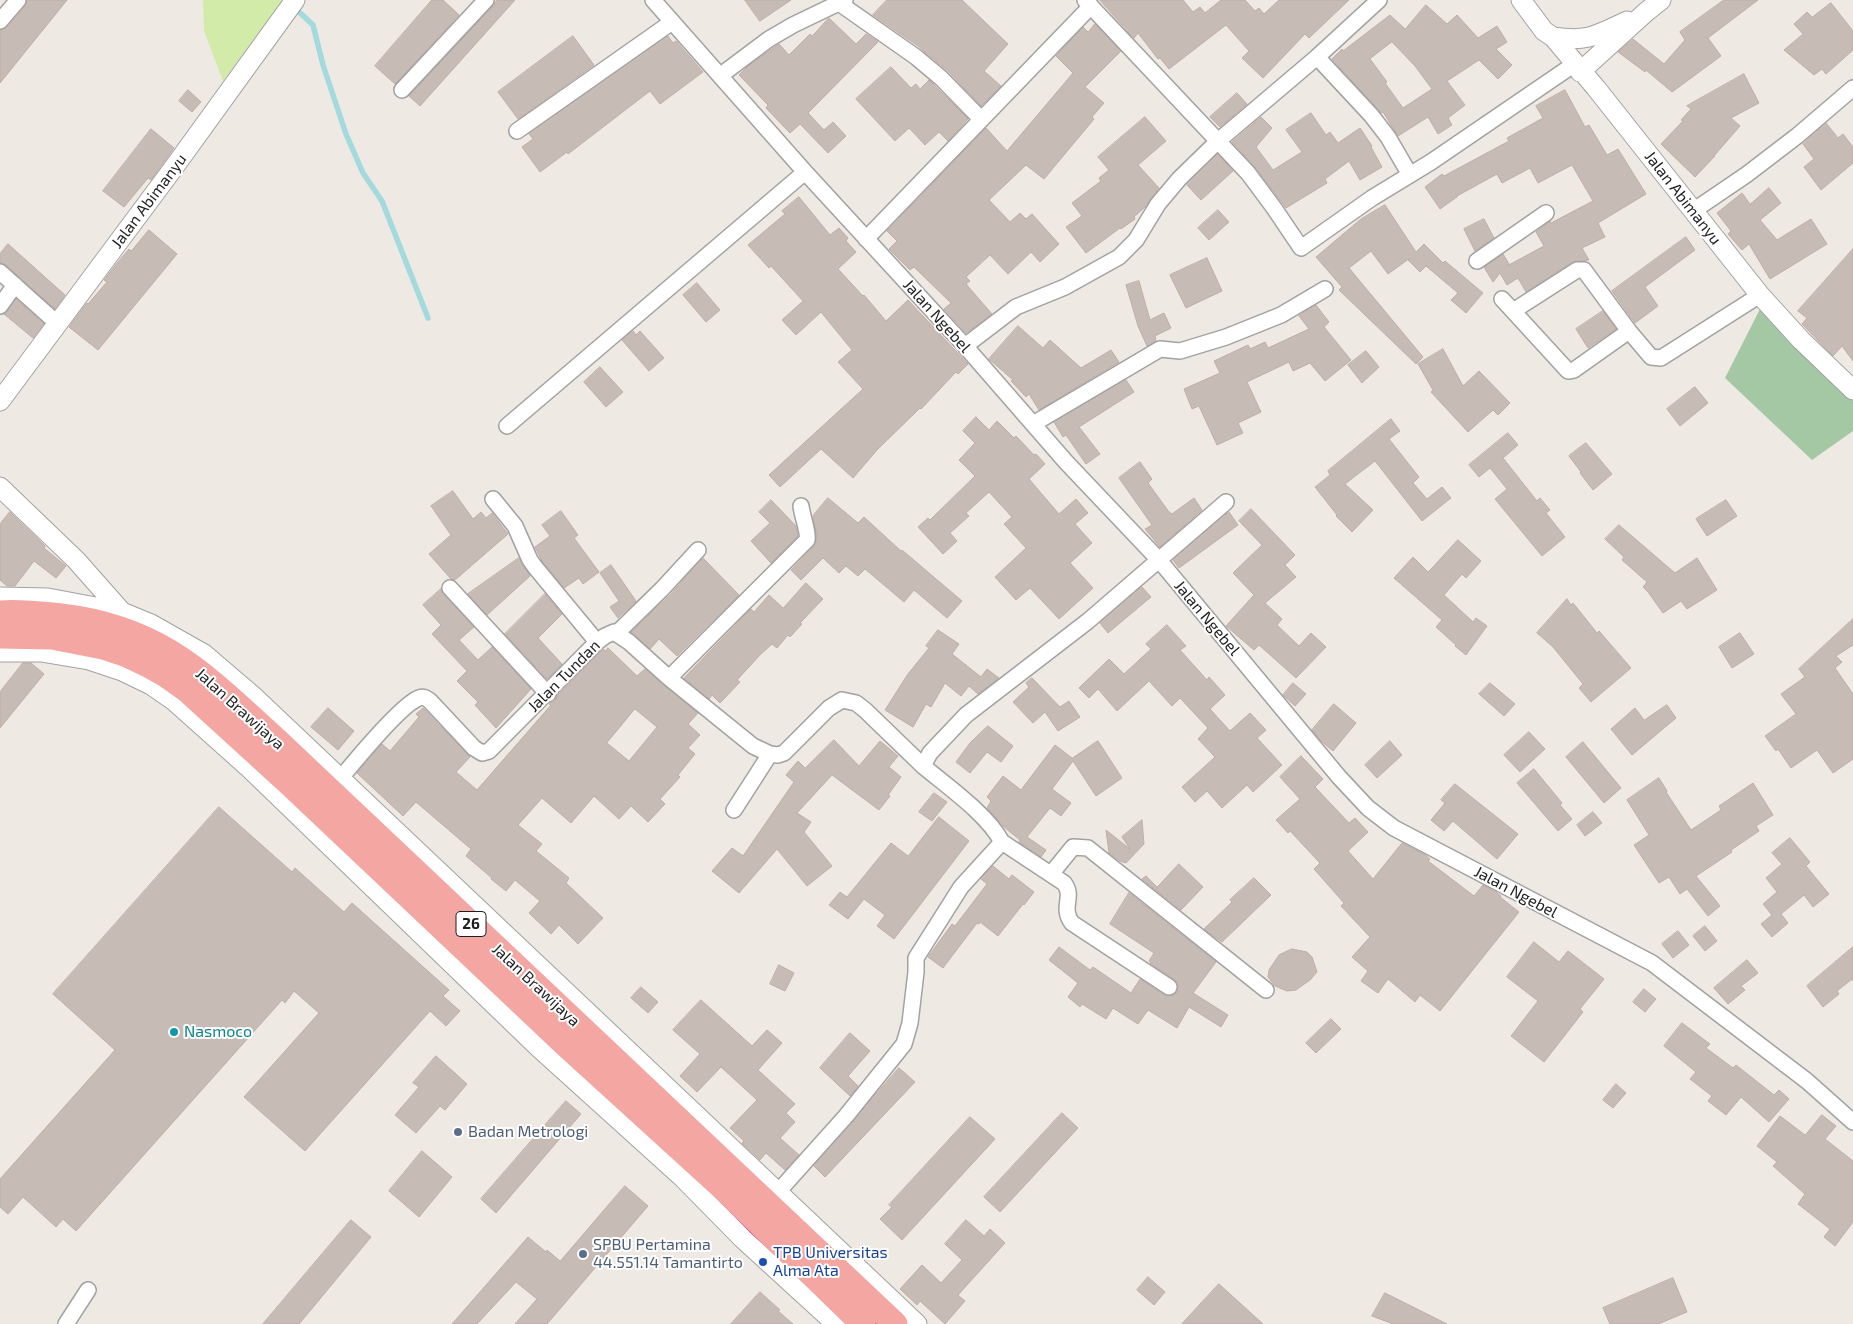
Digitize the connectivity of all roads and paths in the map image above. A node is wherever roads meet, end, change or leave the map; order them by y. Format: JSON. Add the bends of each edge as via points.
{"nodes":[{"id":1,"x":18,"y":0,"type":"edge"},
{"id":2,"x":295,"y":0,"type":"edge"},
{"id":3,"x":486,"y":0,"type":"edge"},
{"id":4,"x":653,"y":0,"type":"edge"},
{"id":5,"x":1379,"y":0,"type":"edge"},
{"id":6,"x":1520,"y":0,"type":"edge"},
{"id":7,"x":1661,"y":0,"type":"edge"},
{"id":8,"x":841,"y":1,"type":"edge"},
{"id":9,"x":1088,"y":3,"type":"edge"},
{"id":10,"x":1646,"y":12,"type":"junction"},
{"id":11,"x":0,"y":21,"type":"edge"},
{"id":12,"x":672,"y":22,"type":"junction"},
{"id":13,"x":1553,"y":37,"type":"junction"},
{"id":14,"x":1317,"y":57,"type":"junction"},
{"id":15,"x":1578,"y":68,"type":"junction"},
{"id":16,"x":721,"y":75,"type":"junction"},
{"id":17,"x":1853,"y":88,"type":"edge"},
{"id":18,"x":402,"y":90,"type":"dead end"},
{"id":19,"x":980,"y":119,"type":"junction"},
{"id":20,"x":516,"y":131,"type":"dead end"},
{"id":21,"x":1218,"y":141,"type":"junction"},
{"id":22,"x":805,"y":172,"type":"junction"},
{"id":23,"x":1410,"y":174,"type":"junction"},
{"id":24,"x":1693,"y":211,"type":"junction"},
{"id":25,"x":1546,"y":213,"type":"dead end"},
{"id":26,"x":866,"y":239,"type":"junction"},
{"id":27,"x":1477,"y":261,"type":"dead end"},
{"id":28,"x":0,"y":272,"type":"edge"},
{"id":29,"x":15,"y":285,"type":"junction"},
{"id":30,"x":1325,"y":289,"type":"dead end"},
{"id":31,"x":1760,"y":295,"type":"junction"},
{"id":32,"x":1502,"y":299,"type":"dead end"},
{"id":33,"x":0,"y":306,"type":"edge"},
{"id":34,"x":1513,"y":311,"type":"junction"},
{"id":35,"x":58,"y":324,"type":"junction"},
{"id":36,"x":1629,"y":331,"type":"junction"},
{"id":37,"x":965,"y":346,"type":"junction"},
{"id":38,"x":1853,"y":390,"type":"edge"},
{"id":39,"x":0,"y":401,"type":"edge"},
{"id":40,"x":1032,"y":424,"type":"junction"},
{"id":41,"x":507,"y":426,"type":"dead end"},
{"id":42,"x":0,"y":487,"type":"edge"},
{"id":43,"x":494,"y":499,"type":"dead end"},
{"id":44,"x":1226,"y":502,"type":"dead end"},
{"id":45,"x":801,"y":506,"type":"dead end"},
{"id":46,"x":698,"y":550,"type":"dead end"},
{"id":47,"x":1159,"y":560,"type":"junction"},
{"id":48,"x":450,"y":588,"type":"dead end"},
{"id":49,"x":0,"y":597,"type":"edge"},
{"id":50,"x":122,"y":612,"type":"junction"},
{"id":51,"x":0,"y":613,"type":"edge"},
{"id":52,"x":617,"y":633,"type":"junction"},
{"id":53,"x":0,"y":636,"type":"edge"},
{"id":54,"x":597,"y":642,"type":"junction"},
{"id":55,"x":0,"y":652,"type":"edge"},
{"id":56,"x":669,"y":678,"type":"junction"},
{"id":57,"x":548,"y":694,"type":"junction"},
{"id":58,"x":770,"y":754,"type":"junction"},
{"id":59,"x":924,"y":766,"type":"junction"},
{"id":60,"x":340,"y":779,"type":"junction"},
{"id":61,"x":734,"y":810,"type":"dead end"},
{"id":62,"x":1002,"y":842,"type":"junction"},
{"id":63,"x":1051,"y":874,"type":"junction"},
{"id":64,"x":1169,"y":988,"type":"dead end"},
{"id":65,"x":1266,"y":990,"type":"dead end"},
{"id":66,"x":559,"y":1053,"type":"junction"},
{"id":67,"x":1853,"y":1122,"type":"edge"},
{"id":68,"x":777,"y":1193,"type":"junction"},
{"id":69,"x":88,"y":1290,"type":"dead end"},
{"id":70,"x":66,"y":1324,"type":"edge"},
{"id":71,"x":836,"y":1324,"type":"edge"},
{"id":72,"x":864,"y":1324,"type":"edge"},
{"id":73,"x":895,"y":1324,"type":"edge"},
{"id":74,"x":917,"y":1324,"type":"edge"}],
"edges":[{"from":1,"to":11,"type":"street"},
{"from":2,"to":35,"type":"street","name":"Jalan Abimanyu"},
{"from":3,"to":18,"type":"street"},
{"from":4,"to":12,"type":"street","name":"Jalan Ngebel"},
{"from":5,"to":14,"type":"street"},
{"from":6,"to":13,"type":"street","name":"Jalan Abimanyu","via":[[1544,31]]},
{"from":7,"to":10,"type":"street"},
{"from":8,"to":16,"type":"street","via":[[769,39]]},
{"from":8,"to":19,"type":"street","via":[[916,57]]},
{"from":9,"to":19,"type":"street"},
{"from":9,"to":21,"type":"street"},
{"from":10,"to":13,"type":"street","via":[[1593,37],[1575,40]]},
{"from":10,"to":15,"type":"street"},
{"from":12,"to":16,"type":"street","name":"Jalan Ngebel"},
{"from":12,"to":20,"type":"street"},
{"from":13,"to":15,"type":"street","name":"Jalan Abimanyu"},
{"from":14,"to":21,"type":"street"},
{"from":14,"to":23,"type":"street","via":[[1371,115]]},
{"from":15,"to":23,"type":"street"},
{"from":15,"to":24,"type":"street","name":"Jalan Abimanyu"},
{"from":16,"to":22,"type":"street","name":"Jalan Ngebel"},
{"from":17,"to":24,"type":"street","via":[[1797,136]]},
{"from":19,"to":26,"type":"street"},
{"from":21,"to":23,"type":"street","via":[[1248,173],[1301,248]]},
{"from":21,"to":37,"type":"street","via":[[1166,193],[1136,240],[1119,257],[1016,308]]},
{"from":22,"to":26,"type":"street","name":"Jalan Ngebel"},
{"from":22,"to":41,"type":"street"},
{"from":24,"to":31,"type":"street","name":"Jalan Abimanyu"},
{"from":25,"to":27,"type":"street"},
{"from":26,"to":37,"type":"street","name":"Jalan Ngebel"},
{"from":28,"to":29,"type":"street"},
{"from":29,"to":33,"type":"street"},
{"from":29,"to":35,"type":"street"},
{"from":30,"to":40,"type":"street","via":[[1281,315],[1226,337],[1180,351],[1160,349]]},
{"from":31,"to":36,"type":"street","via":[[1661,358],[1651,357]]},
{"from":31,"to":38,"type":"street","name":"Jalan Abimanyu"},
{"from":32,"to":34,"type":"street"},
{"from":34,"to":36,"type":"street","via":[[1568,371]]},
{"from":34,"to":36,"type":"street","via":[[1576,270],[1584,270]]},
{"from":35,"to":39,"type":"street","name":"Jalan Abimanyu"},
{"from":37,"to":40,"type":"street","name":"Jalan Ngebel"},
{"from":40,"to":47,"type":"street","name":"Jalan Ngebel"},
{"from":42,"to":50,"type":"street","via":[[76,560]]},
{"from":43,"to":54,"type":"street","via":[[515,526],[535,567]]},
{"from":44,"to":47,"type":"street"},
{"from":45,"to":56,"type":"street","via":[[807,540]]},
{"from":46,"to":52,"type":"street"},
{"from":47,"to":59,"type":"street","via":[[1088,621],[966,715],[930,753]]},
{"from":47,"to":67,"type":"street","name":"Jalan Ngebel","via":[[1368,808],[1394,828],[1652,963],[1807,1081]]},
{"from":48,"to":57,"type":"street"},
{"from":49,"to":50,"type":"street","via":[[48,598]]},
{"from":50,"to":60,"type":"street","via":[[185,642],[218,664]]},
{"from":51,"to":73,"type":"highway","name":"Jalan Brawijaya","number":"26","via":[[33,613],[96,621],[143,637],[189,663],[272,736]]},
{"from":52,"to":54,"type":"street","name":"Jalan Tundan","via":[[610,633]]},
{"from":52,"to":56,"type":"street","name":"Jalan Tundan"},
{"from":53,"to":66,"type":"highway","name":"Jalan Brawijaya","number":"26","via":[[52,638],[94,645],[127,654],[166,675],[203,704],[290,784]]},
{"from":54,"to":57,"type":"street","name":"Jalan Tundan"},
{"from":55,"to":66,"type":"street","via":[[41,652],[89,660],[122,671],[174,701]]},
{"from":56,"to":58,"type":"street","name":"Jalan Tundan","via":[[753,746]]},
{"from":57,"to":60,"type":"street","name":"Jalan Tundan","via":[[489,751],[482,753],[430,701],[420,698],[408,704]]},
{"from":58,"to":59,"type":"street","via":[[784,753],[829,708],[842,700],[856,703]]},
{"from":58,"to":61,"type":"street"},
{"from":59,"to":62,"type":"street","via":[[980,816]]},
{"from":60,"to":68,"type":"street"},
{"from":62,"to":63,"type":"street"},
{"from":62,"to":68,"type":"street","via":[[961,888],[916,958],[910,1023],[904,1044],[846,1116]]},
{"from":63,"to":64,"type":"street","via":[[1067,887],[1066,913],[1072,923]]},
{"from":63,"to":65,"type":"street","via":[[1073,847],[1088,848]]},
{"from":66,"to":71,"type":"street","via":[[743,1239]]},
{"from":66,"to":72,"type":"highway","name":"Jalan Brawijaya","number":"26","via":[[721,1186]]},
{"from":68,"to":74,"type":"street"},
{"from":69,"to":70,"type":"street"}]}
